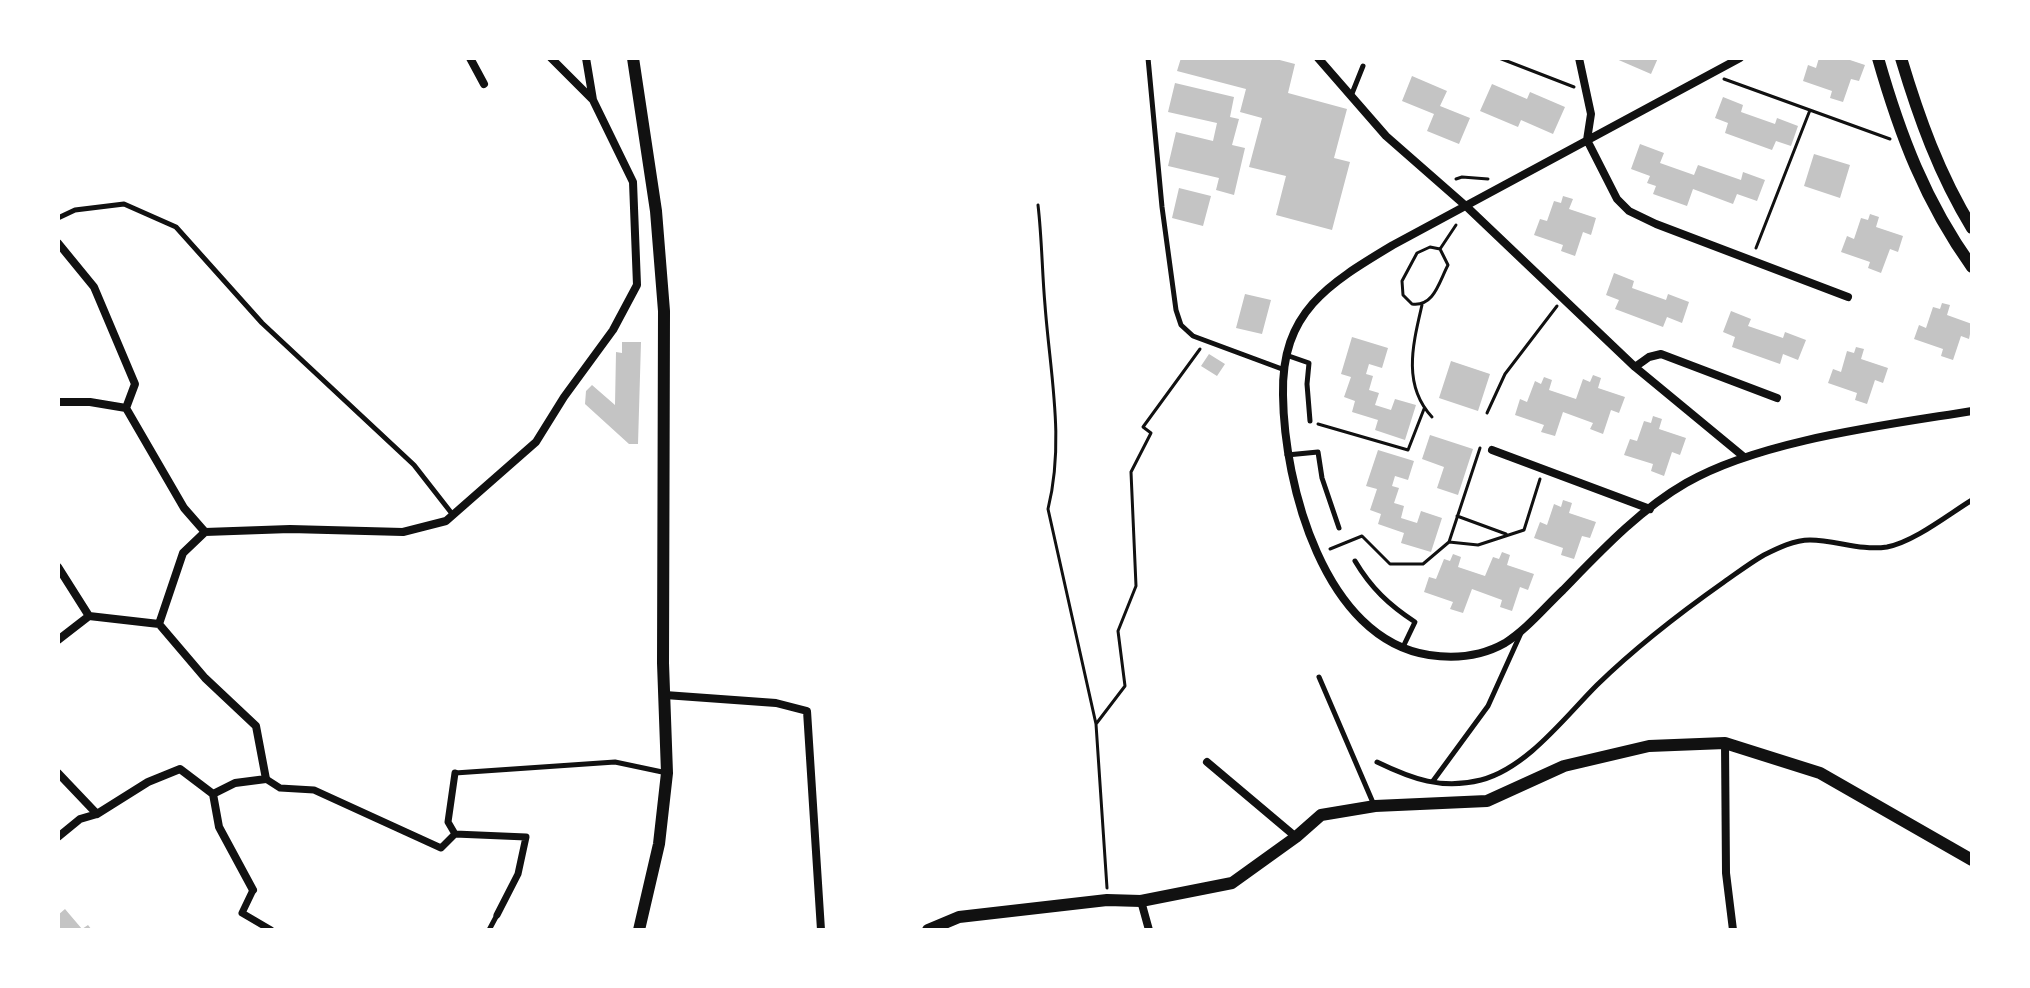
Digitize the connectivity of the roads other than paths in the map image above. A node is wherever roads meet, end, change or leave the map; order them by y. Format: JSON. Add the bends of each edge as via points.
{"nodes":[{"id":1,"x":470,"y":58,"type":"edge"},
{"id":2,"x":551,"y":58,"type":"edge"},
{"id":3,"x":586,"y":58,"type":"edge"},
{"id":4,"x":633,"y":58,"type":"edge"},
{"id":5,"x":1148,"y":58,"type":"edge"},
{"id":6,"x":1318,"y":58,"type":"edge"},
{"id":7,"x":1579,"y":58,"type":"edge"},
{"id":8,"x":1740,"y":58,"type":"edge"},
{"id":9,"x":1878,"y":58,"type":"edge"},
{"id":10,"x":1901,"y":58,"type":"edge"},
{"id":11,"x":1363,"y":66,"type":"dead end"},
{"id":12,"x":484,"y":84,"type":"dead end"},
{"id":13,"x":1351,"y":96,"type":"junction"},
{"id":14,"x":593,"y":100,"type":"junction"},
{"id":15,"x":1587,"y":140,"type":"junction"},
{"id":16,"x":1467,"y":207,"type":"junction"},
{"id":17,"x":58,"y":218,"type":"edge"},
{"id":18,"x":1972,"y":228,"type":"edge"},
{"id":19,"x":58,"y":243,"type":"edge"},
{"id":20,"x":1972,"y":267,"type":"edge"},
{"id":21,"x":1848,"y":297,"type":"dead end"},
{"id":22,"x":1285,"y":355,"type":"junction"},
{"id":23,"x":1635,"y":367,"type":"junction"},
{"id":24,"x":1282,"y":369,"type":"junction"},
{"id":25,"x":1777,"y":398,"type":"dead end"},
{"id":26,"x":58,"y":402,"type":"edge"},
{"id":27,"x":126,"y":408,"type":"junction"},
{"id":28,"x":1972,"y":411,"type":"edge"},
{"id":29,"x":1310,"y":421,"type":"road end"},
{"id":30,"x":1492,"y":450,"type":"dead end"},
{"id":31,"x":1287,"y":455,"type":"junction"},
{"id":32,"x":1744,"y":457,"type":"junction"},
{"id":33,"x":1972,"y":500,"type":"edge"},
{"id":34,"x":1650,"y":509,"type":"junction"},
{"id":35,"x":453,"y":515,"type":"junction"},
{"id":36,"x":1339,"y":528,"type":"dead end"},
{"id":37,"x":205,"y":532,"type":"junction"},
{"id":38,"x":1355,"y":561,"type":"dead end"},
{"id":39,"x":58,"y":567,"type":"edge"},
{"id":40,"x":89,"y":616,"type":"junction"},
{"id":41,"x":159,"y":624,"type":"junction"},
{"id":42,"x":1523,"y":629,"type":"junction"},
{"id":43,"x":58,"y":640,"type":"edge"},
{"id":44,"x":1402,"y":649,"type":"junction"},
{"id":45,"x":1319,"y":677,"type":"dead end"},
{"id":46,"x":665,"y":695,"type":"junction"},
{"id":47,"x":1725,"y":743,"type":"junction"},
{"id":48,"x":1207,"y":762,"type":"dead end"},
{"id":49,"x":1377,"y":762,"type":"dead end"},
{"id":50,"x":58,"y":773,"type":"edge"},
{"id":51,"x":455,"y":773,"type":"joint"},
{"id":52,"x":667,"y":773,"type":"junction"},
{"id":53,"x":266,"y":779,"type":"junction"},
{"id":54,"x":1432,"y":782,"type":"junction"},
{"id":55,"x":213,"y":794,"type":"junction"},
{"id":56,"x":1375,"y":806,"type":"junction"},
{"id":57,"x":97,"y":814,"type":"junction"},
{"id":58,"x":455,"y":834,"type":"junction"},
{"id":59,"x":58,"y":837,"type":"edge"},
{"id":60,"x":1296,"y":837,"type":"junction"},
{"id":61,"x":1972,"y":860,"type":"edge"},
{"id":62,"x":253,"y":890,"type":"joint"},
{"id":63,"x":1141,"y":901,"type":"junction"},
{"id":64,"x":497,"y":915,"type":"joint"},
{"id":65,"x":271,"y":930,"type":"edge"},
{"id":66,"x":489,"y":930,"type":"edge"},
{"id":67,"x":639,"y":930,"type":"edge"},
{"id":68,"x":821,"y":930,"type":"edge"},
{"id":69,"x":928,"y":930,"type":"edge"},
{"id":70,"x":1149,"y":930,"type":"edge"},
{"id":71,"x":1733,"y":930,"type":"edge"}],
"edges":[{"from":1,"to":12,"type":"street"},
{"from":2,"to":14,"type":"street"},
{"from":3,"to":14,"type":"street"},
{"from":4,"to":46,"type":"street","via":[[656,211],[664,311]]},
{"from":5,"to":24,"type":"lane","via":[[1162,207],[1181,325],[1193,336]]},
{"from":6,"to":13,"type":"street"},
{"from":7,"to":15,"type":"street","via":[[1591,114]]},
{"from":8,"to":15,"type":"street"},
{"from":9,"to":20,"type":"street","via":[[1896,119],[1928,195]]},
{"from":10,"to":18,"type":"street","via":[[1936,163]]},
{"from":11,"to":13,"type":"lane"},
{"from":13,"to":16,"type":"street","via":[[1386,136]]},
{"from":14,"to":35,"type":"street","via":[[633,182],[637,285],[613,330],[536,442]]},
{"from":15,"to":16,"type":"street"},
{"from":15,"to":21,"type":"street","via":[[1617,199],[1629,211]]},
{"from":16,"to":22,"type":"street","via":[[1343,276],[1301,316]]},
{"from":16,"to":23,"type":"street"},
{"from":17,"to":35,"type":"lane","via":[[75,210],[124,204],[176,227],[262,323],[414,465]]},
{"from":19,"to":27,"type":"street","via":[[94,287],[135,384]]},
{"from":22,"to":24,"type":"street"},
{"from":22,"to":29,"type":"lane","via":[[1309,363]]},
{"from":23,"to":25,"type":"street","via":[[1661,354]]},
{"from":23,"to":32,"type":"street"},
{"from":24,"to":31,"type":"street"},
{"from":26,"to":27,"type":"street"},
{"from":27,"to":37,"type":"street","via":[[184,508]]},
{"from":28,"to":32,"type":"street"},
{"from":30,"to":34,"type":"street"},
{"from":31,"to":36,"type":"lane","via":[[1318,452]]},
{"from":31,"to":44,"type":"street","via":[[1301,510],[1351,608]]},
{"from":32,"to":34,"type":"street","via":[[1686,483]]},
{"from":33,"to":54,"type":"lane","via":[[1890,546],[1806,539],[1763,556],[1672,620],[1513,765],[1484,780]]},
{"from":34,"to":42,"type":"street"},
{"from":35,"to":37,"type":"street","via":[[403,532]]},
{"from":37,"to":41,"type":"street","via":[[183,553]]},
{"from":38,"to":44,"type":"lane","via":[[1383,599],[1415,622]]},
{"from":39,"to":40,"type":"street"},
{"from":40,"to":41,"type":"street"},
{"from":40,"to":43,"type":"street"},
{"from":41,"to":53,"type":"street","via":[[256,726]]},
{"from":42,"to":44,"type":"street","via":[[1486,652],[1466,656],[1445,658]]},
{"from":42,"to":54,"type":"lane","via":[[1488,706]]},
{"from":45,"to":56,"type":"lane"},
{"from":46,"to":52,"type":"street"},
{"from":46,"to":68,"type":"street","via":[[776,703],[807,711]]},
{"from":47,"to":56,"type":"street","via":[[1649,746],[1564,766],[1487,801]]},
{"from":47,"to":61,"type":"street","via":[[1820,773]]},
{"from":47,"to":71,"type":"street","via":[[1726,873]]},
{"from":48,"to":60,"type":"street"},
{"from":49,"to":54,"type":"lane"},
{"from":50,"to":57,"type":"street"},
{"from":51,"to":52,"type":"lane","via":[[615,762]]},
{"from":51,"to":58,"type":"street","via":[[448,822]]},
{"from":52,"to":67,"type":"street","via":[[659,844]]},
{"from":53,"to":55,"type":"street","via":[[235,783]]},
{"from":53,"to":58,"type":"street","via":[[280,788],[314,790],[441,848]]},
{"from":55,"to":57,"type":"street","via":[[180,769]]},
{"from":55,"to":62,"type":"street","via":[[219,827]]},
{"from":56,"to":60,"type":"street","via":[[1321,815]]},
{"from":57,"to":59,"type":"street","via":[[80,819]]},
{"from":58,"to":64,"type":"street","via":[[526,837],[518,874]]},
{"from":60,"to":63,"type":"street","via":[[1232,883]]},
{"from":62,"to":65,"type":"street","via":[[242,913]]},
{"from":63,"to":69,"type":"street","via":[[959,917]]},
{"from":63,"to":70,"type":"street"},
{"from":64,"to":66,"type":"lane"}]}
